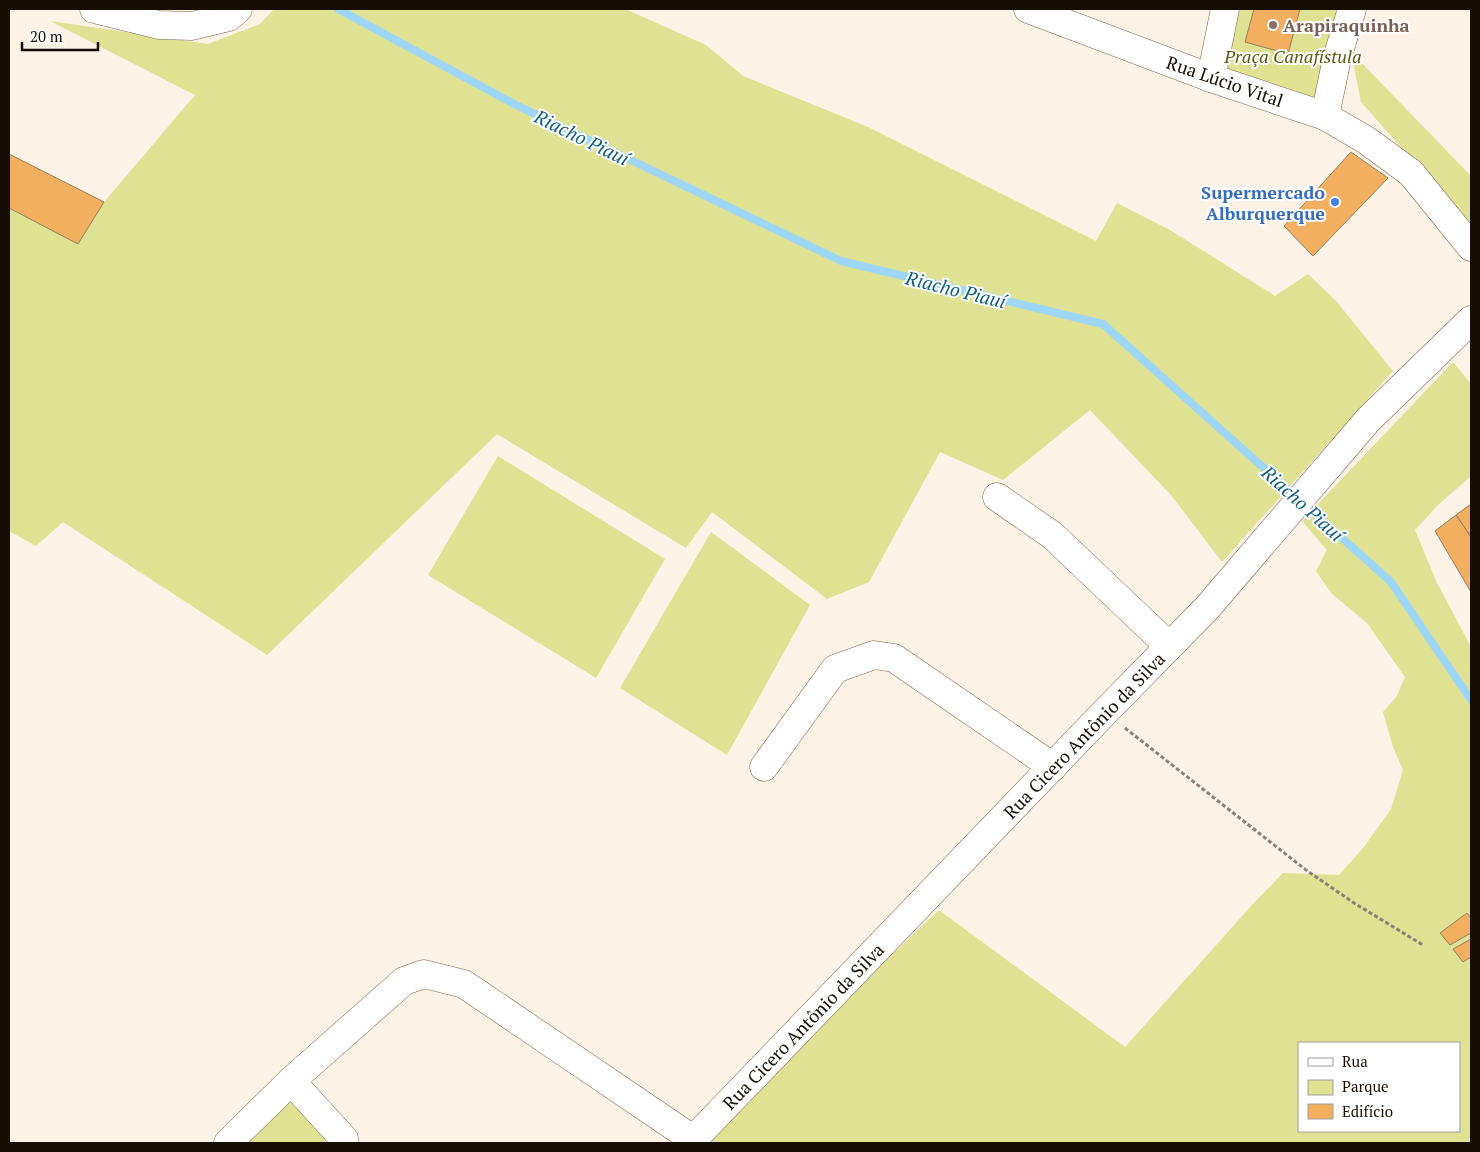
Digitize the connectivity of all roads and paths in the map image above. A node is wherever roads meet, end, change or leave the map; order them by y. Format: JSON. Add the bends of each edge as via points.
{"nodes":[{"id":1,"x":94,"y":9,"type":"edge"},
{"id":2,"x":181,"y":9,"type":"edge"},
{"id":3,"x":191,"y":9,"type":"edge"},
{"id":4,"x":238,"y":9,"type":"edge"},
{"id":5,"x":1028,"y":9,"type":"edge"},
{"id":6,"x":1225,"y":9,"type":"edge"},
{"id":7,"x":1352,"y":9,"type":"edge"},
{"id":8,"x":1211,"y":78,"type":"junction"},
{"id":9,"x":1325,"y":116,"type":"junction"},
{"id":10,"x":1471,"y":247,"type":"edge"},
{"id":11,"x":1471,"y":320,"type":"edge"},
{"id":12,"x":998,"y":497,"type":"dead end"},
{"id":13,"x":1170,"y":646,"type":"junction"},
{"id":14,"x":1105,"y":712,"type":"junction"},
{"id":15,"x":764,"y":766,"type":"dead end"},
{"id":16,"x":1053,"y":767,"type":"junction"},
{"id":17,"x":1423,"y":945,"type":"dead end"},
{"id":18,"x":291,"y":1081,"type":"junction"},
{"id":19,"x":692,"y":1141,"type":"edge"},
{"id":20,"x":228,"y":1143,"type":"edge"},
{"id":21,"x":344,"y":1143,"type":"edge"}],
"edges":[{"from":1,"to":4,"type":"street","via":[[159,25],[192,26],[228,17]]},
{"from":2,"to":3,"type":"street"},
{"from":5,"to":8,"type":"street","name":"Rua Lúcio Vital"},
{"from":6,"to":8,"type":"street"},
{"from":7,"to":9,"type":"street","via":[[1337,58]]},
{"from":8,"to":9,"type":"street","name":"Rua Lúcio Vital"},
{"from":9,"to":10,"type":"street","name":"Rua Lúcio Vital","via":[[1366,140],[1411,173]]},
{"from":11,"to":13,"type":"street","name":"Rua Cicero Antônio da Silva","via":[[1368,420],[1207,608]]},
{"from":12,"to":13,"type":"street","via":[[1052,535]]},
{"from":13,"to":14,"type":"street","name":"Rua Cicero Antônio da Silva"},
{"from":14,"to":16,"type":"street","name":"Rua Cicero Antônio da Silva"},
{"from":14,"to":17,"type":"path","via":[[1306,870]]},
{"from":15,"to":16,"type":"street","via":[[835,669],[874,654],[894,658]]},
{"from":16,"to":19,"type":"street","name":"Rua Cicero Antônio da Silva"},
{"from":18,"to":19,"type":"street","via":[[404,981],[424,974],[464,984]]},
{"from":18,"to":20,"type":"street"},
{"from":18,"to":21,"type":"street","via":[[344,1139]]}]}
